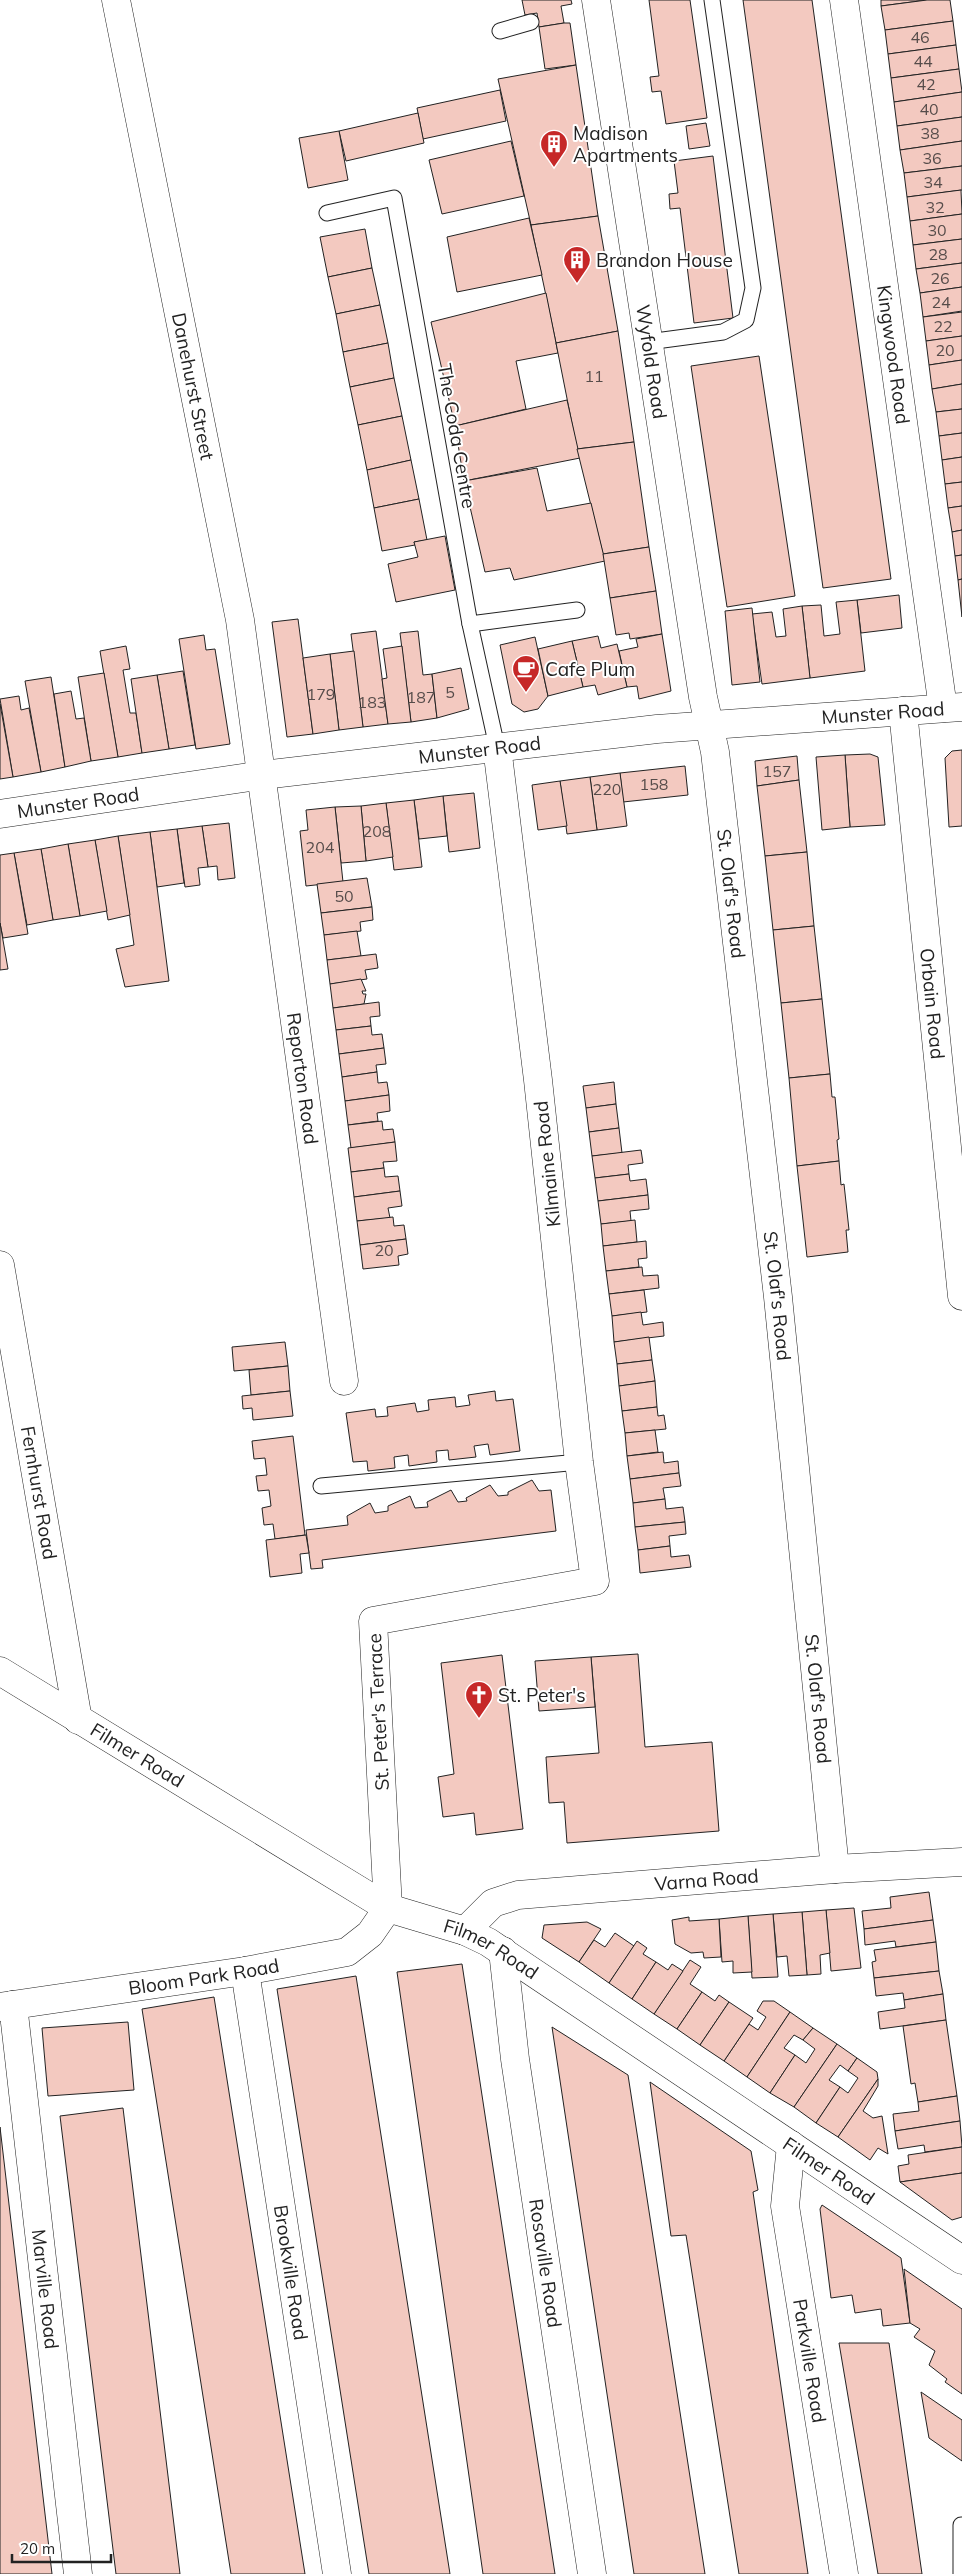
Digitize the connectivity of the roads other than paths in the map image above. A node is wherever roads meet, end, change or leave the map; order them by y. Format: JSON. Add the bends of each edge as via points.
{"nodes":[{"id":1,"x":116,"y":0,"type":"edge"},
{"id":2,"x":712,"y":0,"type":"edge"},
{"id":3,"x":844,"y":0,"type":"edge"},
{"id":4,"x":591,"y":6,"type":"edge"},
{"id":5,"x":531,"y":22,"type":"dead end"},
{"id":6,"x":500,"y":31,"type":"dead end"},
{"id":7,"x":327,"y":213,"type":"dead end"},
{"id":8,"x":648,"y":342,"type":"junction"},
{"id":9,"x":577,"y":610,"type":"dead end"},
{"id":10,"x":470,"y":624,"type":"junction"},
{"id":11,"x":952,"y":707,"type":"edge"},
{"id":12,"x":903,"y":711,"type":"junction"},
{"id":13,"x":708,"y":724,"type":"junction"},
{"id":14,"x":497,"y":747,"type":"junction"},
{"id":15,"x":263,"y":775,"type":"junction"},
{"id":16,"x":0,"y":814,"type":"edge"},
{"id":17,"x":0,"y":1265,"type":"edge"},
{"id":18,"x":962,"y":1296,"type":"edge"},
{"id":19,"x":344,"y":1381,"type":"dead end"},
{"id":20,"x":579,"y":1462,"type":"junction"},
{"id":21,"x":321,"y":1486,"type":"dead end"},
{"id":22,"x":595,"y":1581,"type":"joint"},
{"id":23,"x":0,"y":1671,"type":"edge"},
{"id":24,"x":78,"y":1720,"type":"junction"},
{"id":25,"x":962,"y":1862,"type":"edge"},
{"id":26,"x":835,"y":1869,"type":"junction"},
{"id":27,"x":388,"y":1908,"type":"junction"},
{"id":28,"x":465,"y":1931,"type":"junction"},
{"id":29,"x":503,"y":1951,"type":"junction"},
{"id":30,"x":245,"y":1971,"type":"junction"},
{"id":31,"x":6,"y":2006,"type":"edge"},
{"id":32,"x":790,"y":2145,"type":"junction"},
{"id":33,"x":962,"y":2260,"type":"edge"},
{"id":34,"x":961,"y":2525,"type":"edge"},
{"id":35,"x":78,"y":2574,"type":"edge"},
{"id":36,"x":337,"y":2574,"type":"edge"},
{"id":37,"x":592,"y":2574,"type":"edge"},
{"id":38,"x":844,"y":2574,"type":"edge"},
{"id":39,"x":961,"y":2574,"type":"edge"}],
"edges":[{"from":1,"to":15,"type":"street","name":"Danehurst Street","via":[[240,620]]},
{"from":2,"to":8,"type":"lane","via":[[753,288],[746,320],[722,332]]},
{"from":3,"to":11,"type":"street","name":"Kingwood Road"},
{"from":4,"to":8,"type":"street","name":"Wyfold Road"},
{"from":5,"to":6,"type":"lane"},
{"from":7,"to":10,"type":"lane","name":"The Coda Centre","via":[[394,198]]},
{"from":8,"to":13,"type":"street","name":"Wyfold Road"},
{"from":9,"to":10,"type":"lane"},
{"from":10,"to":14,"type":"lane","name":"The Coda Centre"},
{"from":11,"to":12,"type":"street","name":"Munster Road"},
{"from":12,"to":13,"type":"street","name":"Munster Road"},
{"from":12,"to":18,"type":"street","name":"Orbain Road"},
{"from":13,"to":14,"type":"street","name":"Munster Road"},
{"from":13,"to":26,"type":"street","name":"St. Olaf's Road","via":[[715,752],[778,1297]]},
{"from":14,"to":15,"type":"street","name":"Munster Road"},
{"from":14,"to":20,"type":"street","name":"Kilmaine Road","via":[[538,1080]]},
{"from":15,"to":16,"type":"street","name":"Munster Road"},
{"from":15,"to":19,"type":"street","name":"Reporton Road"},
{"from":17,"to":24,"type":"street","name":"Fernhurst Road"},
{"from":20,"to":21,"type":"lane"},
{"from":20,"to":22,"type":"street","name":"Kilmaine Road"},
{"from":22,"to":27,"type":"street","name":"St. Peter's Terrace","via":[[373,1621]]},
{"from":23,"to":24,"type":"street","name":"Filmer Road"},
{"from":24,"to":27,"type":"street","name":"Filmer Road"},
{"from":25,"to":26,"type":"street","name":"Varna Road"},
{"from":26,"to":28,"type":"street","name":"Varna Road","via":[[518,1895],[494,1903]]},
{"from":27,"to":28,"type":"street","name":"Filmer Road"},
{"from":27,"to":30,"type":"street","name":"Bloom Park Road","via":[[370,1934],[347,1952]]},
{"from":28,"to":29,"type":"street","name":"Filmer Road"},
{"from":29,"to":32,"type":"street","name":"Filmer Road"},
{"from":29,"to":37,"type":"street","name":"Rosaville Road","via":[[515,2059]]},
{"from":30,"to":31,"type":"street","name":"Bloom Park Road"},
{"from":30,"to":36,"type":"street","name":"Brookville Road"},
{"from":31,"to":35,"type":"street","name":"Marville Road"},
{"from":32,"to":33,"type":"street","name":"Filmer Road"},
{"from":32,"to":38,"type":"street","name":"Parkville Road","via":[[785,2206]]},
{"from":34,"to":39,"type":"lane"}]}
